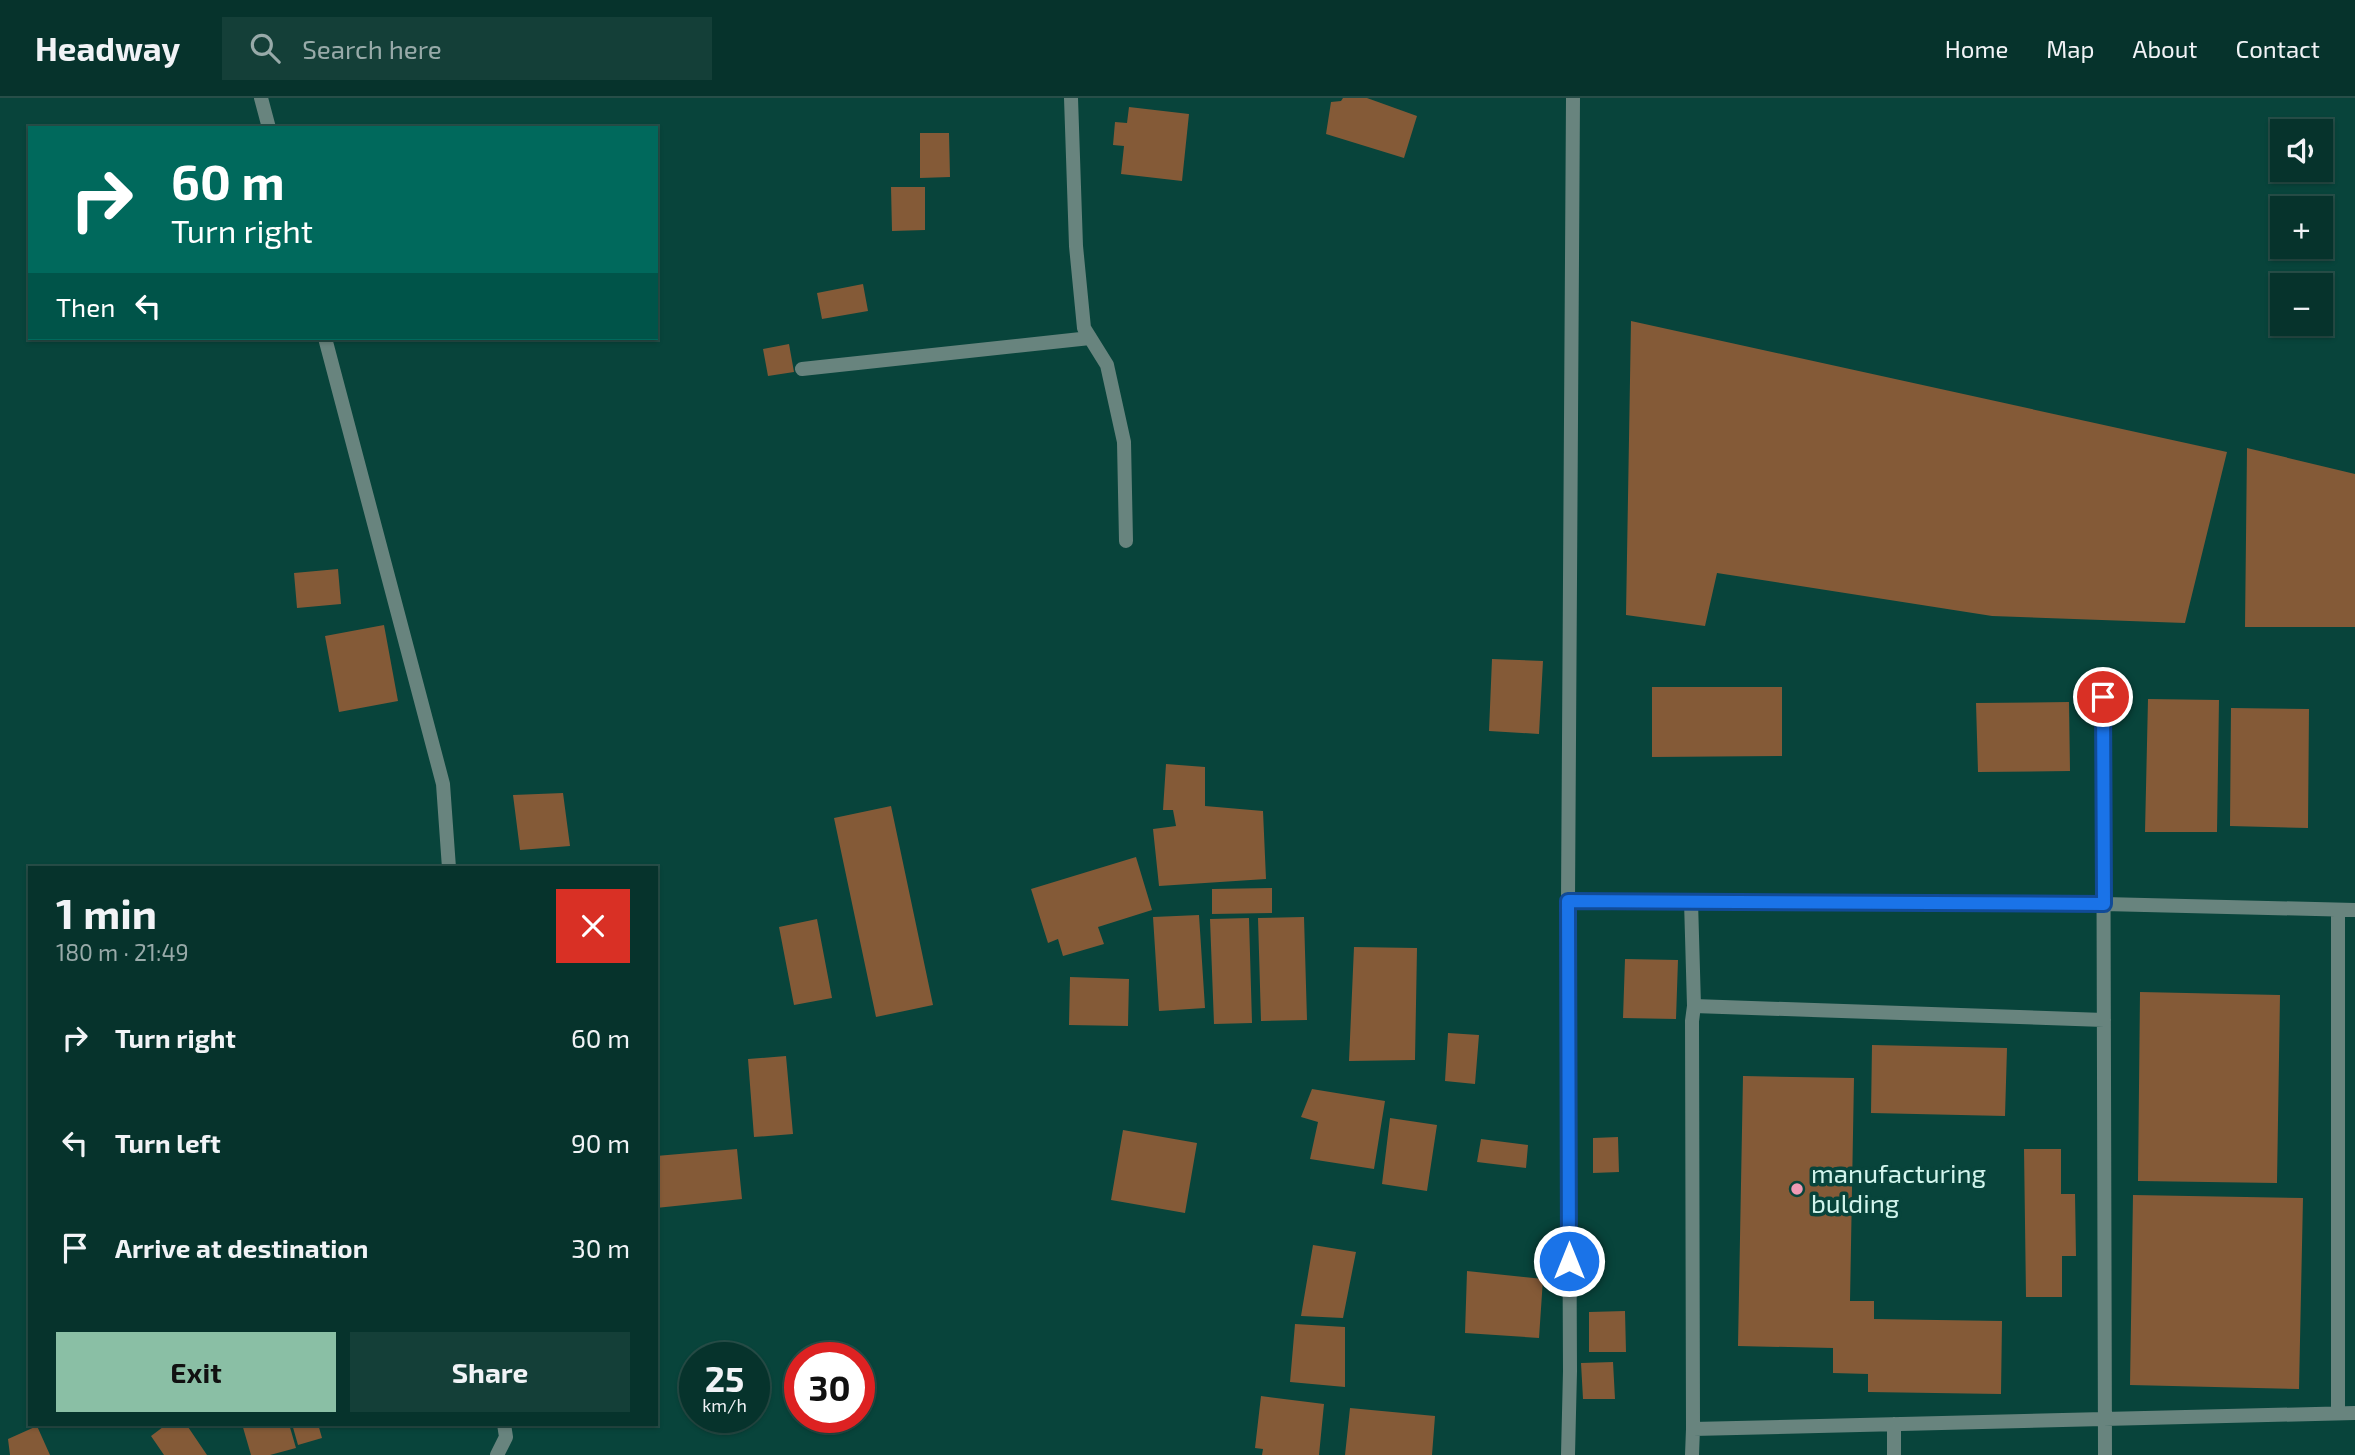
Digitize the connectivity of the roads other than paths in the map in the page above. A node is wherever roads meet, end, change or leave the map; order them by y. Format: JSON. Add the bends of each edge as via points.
{"nodes":[{"id":1,"x":261,"y":98,"type":"edge"},
{"id":2,"x":1071,"y":98,"type":"edge"},
{"id":3,"x":1573,"y":98,"type":"edge"},
{"id":4,"x":268,"y":126,"type":"edge"},
{"id":5,"x":1090,"y":338,"type":"junction"},
{"id":6,"x":326,"y":340,"type":"edge"},
{"id":7,"x":802,"y":369,"type":"dead end"},
{"id":8,"x":1126,"y":541,"type":"dead end"},
{"id":9,"x":2103,"y":697,"type":"dead end"},
{"id":10,"x":449,"y":866,"type":"edge"},
{"id":11,"x":1568,"y":901,"type":"junction"},
{"id":12,"x":1691,"y":901,"type":"junction"},
{"id":13,"x":2104,"y":904,"type":"junction"},
{"id":14,"x":2338,"y":910,"type":"junction"},
{"id":15,"x":2355,"y":911,"type":"edge"},
{"id":16,"x":1694,"y":1006,"type":"junction"},
{"id":17,"x":2104,"y":1020,"type":"junction"},
{"id":18,"x":2338,"y":1413,"type":"junction"},
{"id":19,"x":2355,"y":1413,"type":"edge"},
{"id":20,"x":2106,"y":1418,"type":"junction"},
{"id":21,"x":1894,"y":1424,"type":"junction"},
{"id":22,"x":504,"y":1426,"type":"edge"},
{"id":23,"x":1692,"y":1429,"type":"junction"},
{"id":24,"x":496,"y":1455,"type":"edge"},
{"id":25,"x":1568,"y":1455,"type":"edge"},
{"id":26,"x":1692,"y":1455,"type":"edge"},
{"id":27,"x":1894,"y":1455,"type":"edge"},
{"id":28,"x":2105,"y":1455,"type":"edge"}],
"edges":[{"from":1,"to":4,"type":"street"},
{"from":2,"to":5,"type":"street","via":[[1076,246],[1084,328]]},
{"from":3,"to":11,"type":"street"},
{"from":5,"to":7,"type":"street"},
{"from":5,"to":8,"type":"street","via":[[1107,365],[1124,442]]},
{"from":6,"to":10,"type":"street","via":[[443,784]]},
{"from":9,"to":13,"type":"street"},
{"from":11,"to":12,"type":"street"},
{"from":11,"to":25,"type":"street"},
{"from":12,"to":13,"type":"street"},
{"from":12,"to":16,"type":"street"},
{"from":13,"to":14,"type":"street"},
{"from":13,"to":17,"type":"street"},
{"from":14,"to":15,"type":"street"},
{"from":14,"to":18,"type":"street"},
{"from":16,"to":17,"type":"street"},
{"from":16,"to":23,"type":"street"},
{"from":17,"to":20,"type":"street"},
{"from":18,"to":19,"type":"street"},
{"from":18,"to":20,"type":"street"},
{"from":20,"to":21,"type":"street"},
{"from":20,"to":28,"type":"street"},
{"from":21,"to":23,"type":"street"},
{"from":21,"to":27,"type":"street"},
{"from":22,"to":24,"type":"street","via":[[506,1437]]},
{"from":23,"to":26,"type":"street"}]}
